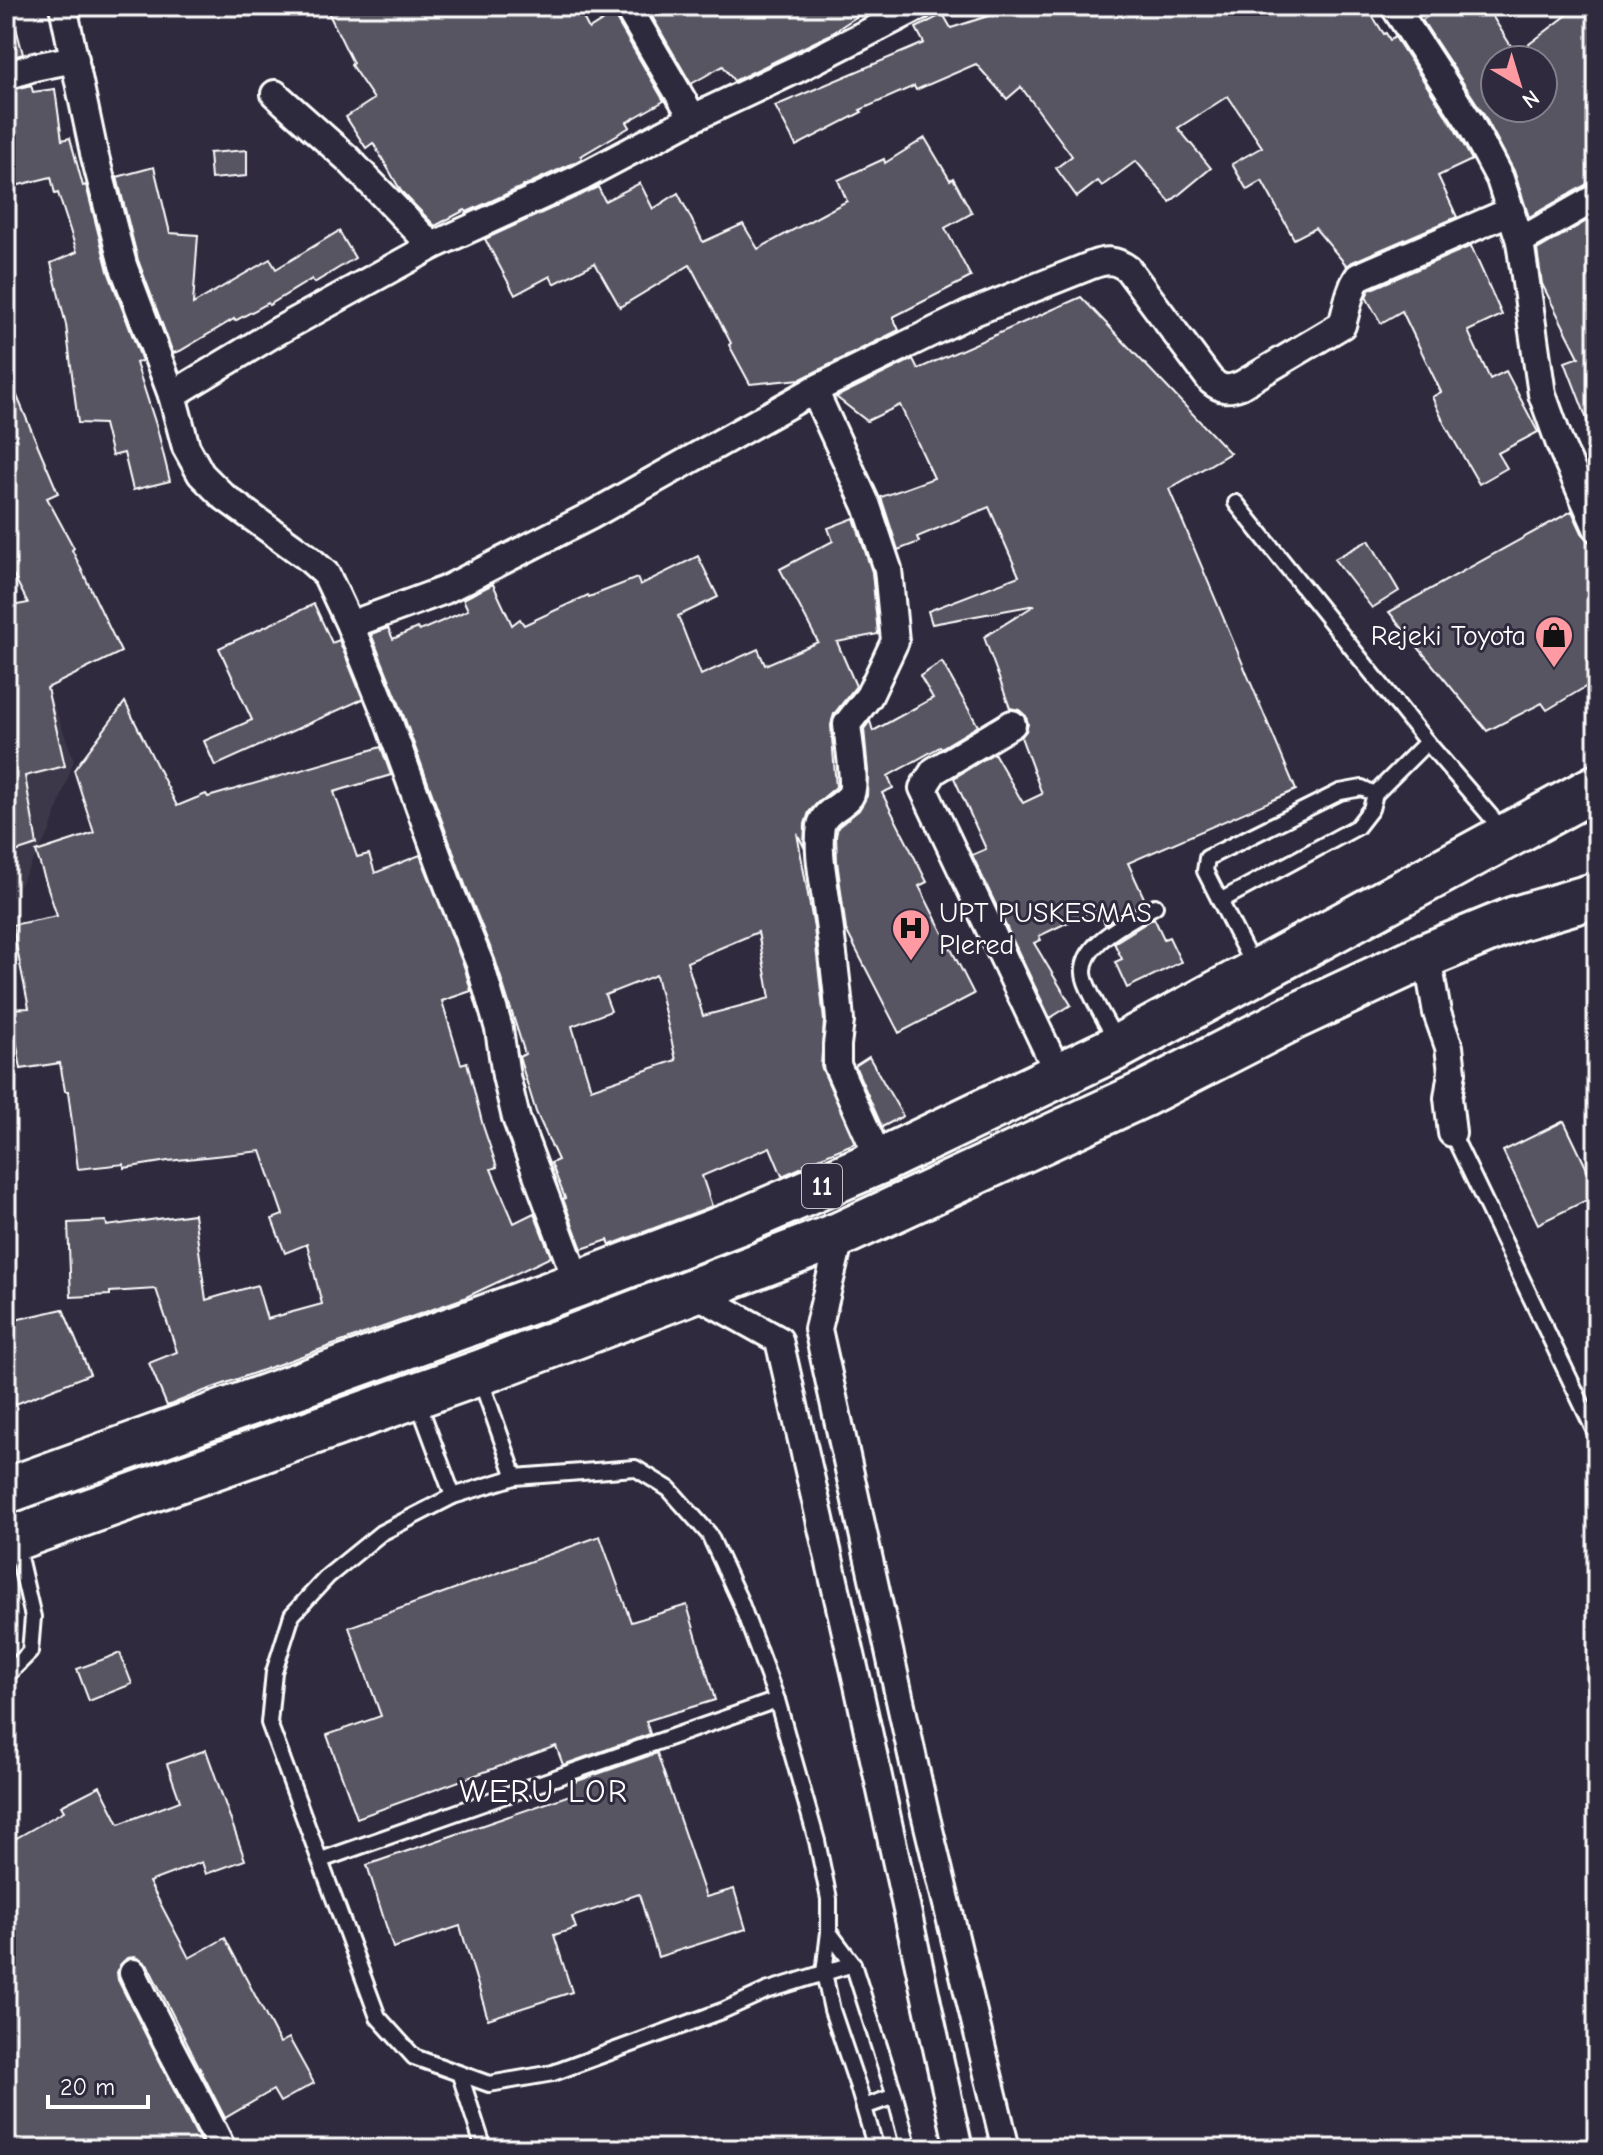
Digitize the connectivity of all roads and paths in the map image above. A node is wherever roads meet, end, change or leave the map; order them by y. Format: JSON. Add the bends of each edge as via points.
{"nodes":[{"id":1,"x":63,"y":6,"type":"edge"},
{"id":2,"x":627,"y":6,"type":"edge"},
{"id":3,"x":920,"y":6,"type":"edge"},
{"id":4,"x":1399,"y":8,"type":"edge"},
{"id":5,"x":75,"y":59,"type":"junction"},
{"id":6,"x":6,"y":76,"type":"edge"},
{"id":7,"x":275,"y":94,"type":"dead end"},
{"id":8,"x":693,"y":118,"type":"junction"},
{"id":9,"x":1597,"y":197,"type":"edge"},
{"id":10,"x":1511,"y":211,"type":"junction"},
{"id":11,"x":1520,"y":241,"type":"junction"},
{"id":12,"x":432,"y":246,"type":"junction"},
{"id":13,"x":814,"y":390,"type":"junction"},
{"id":14,"x":172,"y":395,"type":"junction"},
{"id":15,"x":1236,"y":503,"type":"dead end"},
{"id":16,"x":1597,"y":528,"type":"edge"},
{"id":17,"x":350,"y":625,"type":"junction"},
{"id":18,"x":1012,"y":724,"type":"dead end"},
{"id":19,"x":1427,"y":742,"type":"junction"},
{"id":20,"x":1597,"y":787,"type":"edge"},
{"id":21,"x":1375,"y":794,"type":"junction"},
{"id":22,"x":1508,"y":836,"type":"junction"},
{"id":23,"x":1597,"y":895,"type":"edge"},
{"id":24,"x":1220,"y":901,"type":"junction"},
{"id":25,"x":1155,"y":906,"type":"dead end"},
{"id":26,"x":1427,"y":955,"type":"junction"},
{"id":27,"x":1255,"y":971,"type":"junction"},
{"id":28,"x":1120,"y":1046,"type":"junction"},
{"id":29,"x":1059,"y":1075,"type":"junction"},
{"id":30,"x":1452,"y":1133,"type":"joint"},
{"id":31,"x":880,"y":1161,"type":"junction"},
{"id":32,"x":841,"y":1234,"type":"junction"},
{"id":33,"x":578,"y":1284,"type":"junction"},
{"id":34,"x":691,"y":1291,"type":"junction"},
{"id":35,"x":479,"y":1373,"type":"junction"},
{"id":36,"x":415,"y":1395,"type":"junction"},
{"id":37,"x":1592,"y":1412,"type":"edge"},
{"id":38,"x":1597,"y":1436,"type":"edge"},
{"id":39,"x":515,"y":1477,"type":"junction"},
{"id":40,"x":6,"y":1491,"type":"edge"},
{"id":41,"x":453,"y":1496,"type":"junction"},
{"id":42,"x":11,"y":1540,"type":"edge"},
{"id":43,"x":895,"y":1675,"type":"junction"},
{"id":44,"x":6,"y":1676,"type":"edge"},
{"id":45,"x":858,"y":1685,"type":"junction"},
{"id":46,"x":777,"y":1700,"type":"junction"},
{"id":47,"x":321,"y":1860,"type":"junction"},
{"id":48,"x":829,"y":1932,"type":"junction"},
{"id":49,"x":853,"y":1964,"type":"junction"},
{"id":50,"x":133,"y":1973,"type":"dead end"},
{"id":51,"x":824,"y":1973,"type":"junction"},
{"id":52,"x":987,"y":2074,"type":"junction"},
{"id":53,"x":460,"y":2075,"type":"junction"},
{"id":54,"x":946,"y":2084,"type":"junction"},
{"id":55,"x":895,"y":2096,"type":"junction"},
{"id":56,"x":864,"y":2107,"type":"junction"},
{"id":57,"x":222,"y":2149,"type":"edge"},
{"id":58,"x":484,"y":2149,"type":"edge"},
{"id":59,"x":876,"y":2149,"type":"edge"},
{"id":60,"x":909,"y":2149,"type":"edge"},
{"id":61,"x":959,"y":2149,"type":"edge"},
{"id":62,"x":1006,"y":2149,"type":"edge"}],
"edges":[{"from":1,"to":5,"type":"street"},
{"from":2,"to":8,"type":"street"},
{"from":3,"to":8,"type":"street"},
{"from":4,"to":10,"type":"street","via":[[1469,121]]},
{"from":5,"to":6,"type":"street"},
{"from":5,"to":14,"type":"street","via":[[123,265]]},
{"from":7,"to":12,"type":"street","via":[[348,159]]},
{"from":8,"to":12,"type":"street","via":[[580,178]]},
{"from":9,"to":11,"type":"street"},
{"from":10,"to":11,"type":"street"},
{"from":10,"to":13,"type":"street","via":[[1358,277],[1350,288],[1342,325],[1229,390],[1211,381],[1128,269],[1106,260],[969,314]]},
{"from":11,"to":16,"type":"street","via":[[1542,394]]},
{"from":12,"to":14,"type":"street"},
{"from":13,"to":17,"type":"street","via":[[445,590]]},
{"from":13,"to":31,"type":"street","via":[[867,506],[888,569],[895,641],[869,696],[847,724],[852,791],[821,827],[840,1021],[837,1065]]},
{"from":14,"to":17,"type":"street","via":[[186,447],[201,474],[326,574]]},
{"from":15,"to":19,"type":"lane"},
{"from":17,"to":33,"type":"street","via":[[480,964],[516,1118]]},
{"from":18,"to":29,"type":"street","via":[[934,771],[923,788]]},
{"from":19,"to":21,"type":"lane"},
{"from":19,"to":22,"type":"lane"},
{"from":20,"to":22,"type":"highway","number":"11"},
{"from":21,"to":24,"type":"lane","via":[[1357,827]]},
{"from":21,"to":24,"type":"lane","via":[[1362,788],[1340,792],[1207,858],[1205,871]]},
{"from":22,"to":27,"type":"highway","number":"11"},
{"from":23,"to":26,"type":"highway","number":"11","via":[[1515,919]]},
{"from":24,"to":27,"type":"lane"},
{"from":25,"to":28,"type":"lane","via":[[1099,941],[1085,960],[1084,979]]},
{"from":26,"to":30,"type":"street","via":[[1449,1047]]},
{"from":26,"to":32,"type":"highway","number":"11"},
{"from":27,"to":28,"type":"highway","number":"11"},
{"from":28,"to":29,"type":"highway","number":"11"},
{"from":29,"to":31,"type":"highway","number":"11"},
{"from":30,"to":37,"type":"lane"},
{"from":31,"to":33,"type":"highway","number":"11"},
{"from":32,"to":34,"type":"highway","number":"11"},
{"from":32,"to":43,"type":"street","via":[[818,1329]]},
{"from":33,"to":40,"type":"highway","number":"11"},
{"from":34,"to":35,"type":"highway","number":"11"},
{"from":34,"to":45,"type":"street","via":[[779,1340]]},
{"from":35,"to":36,"type":"highway","number":"11"},
{"from":35,"to":39,"type":"lane"},
{"from":36,"to":41,"type":"lane"},
{"from":36,"to":42,"type":"highway","number":"11"},
{"from":37,"to":38,"type":"lane"},
{"from":39,"to":41,"type":"lane"},
{"from":39,"to":46,"type":"lane","via":[[635,1468],[669,1489],[709,1534]]},
{"from":41,"to":47,"type":"lane","via":[[381,1533],[328,1576],[292,1615],[274,1672],[269,1723]]},
{"from":42,"to":44,"type":"lane","via":[[33,1617],[30,1652]]},
{"from":43,"to":45,"type":"street"},
{"from":43,"to":52,"type":"street"},
{"from":45,"to":54,"type":"street"},
{"from":46,"to":47,"type":"lane"},
{"from":46,"to":48,"type":"lane","via":[[825,1878]]},
{"from":47,"to":53,"type":"lane","via":[[378,2017],[414,2057]]},
{"from":48,"to":49,"type":"lane"},
{"from":48,"to":51,"type":"lane"},
{"from":49,"to":51,"type":"lane"},
{"from":49,"to":55,"type":"lane"},
{"from":50,"to":57,"type":"street"},
{"from":51,"to":53,"type":"lane","via":[[553,2073],[489,2084]]},
{"from":51,"to":56,"type":"lane"},
{"from":52,"to":54,"type":"street"},
{"from":52,"to":62,"type":"street"},
{"from":53,"to":58,"type":"lane"},
{"from":54,"to":61,"type":"street"},
{"from":55,"to":56,"type":"lane"},
{"from":55,"to":60,"type":"lane"},
{"from":56,"to":59,"type":"lane"}]}
